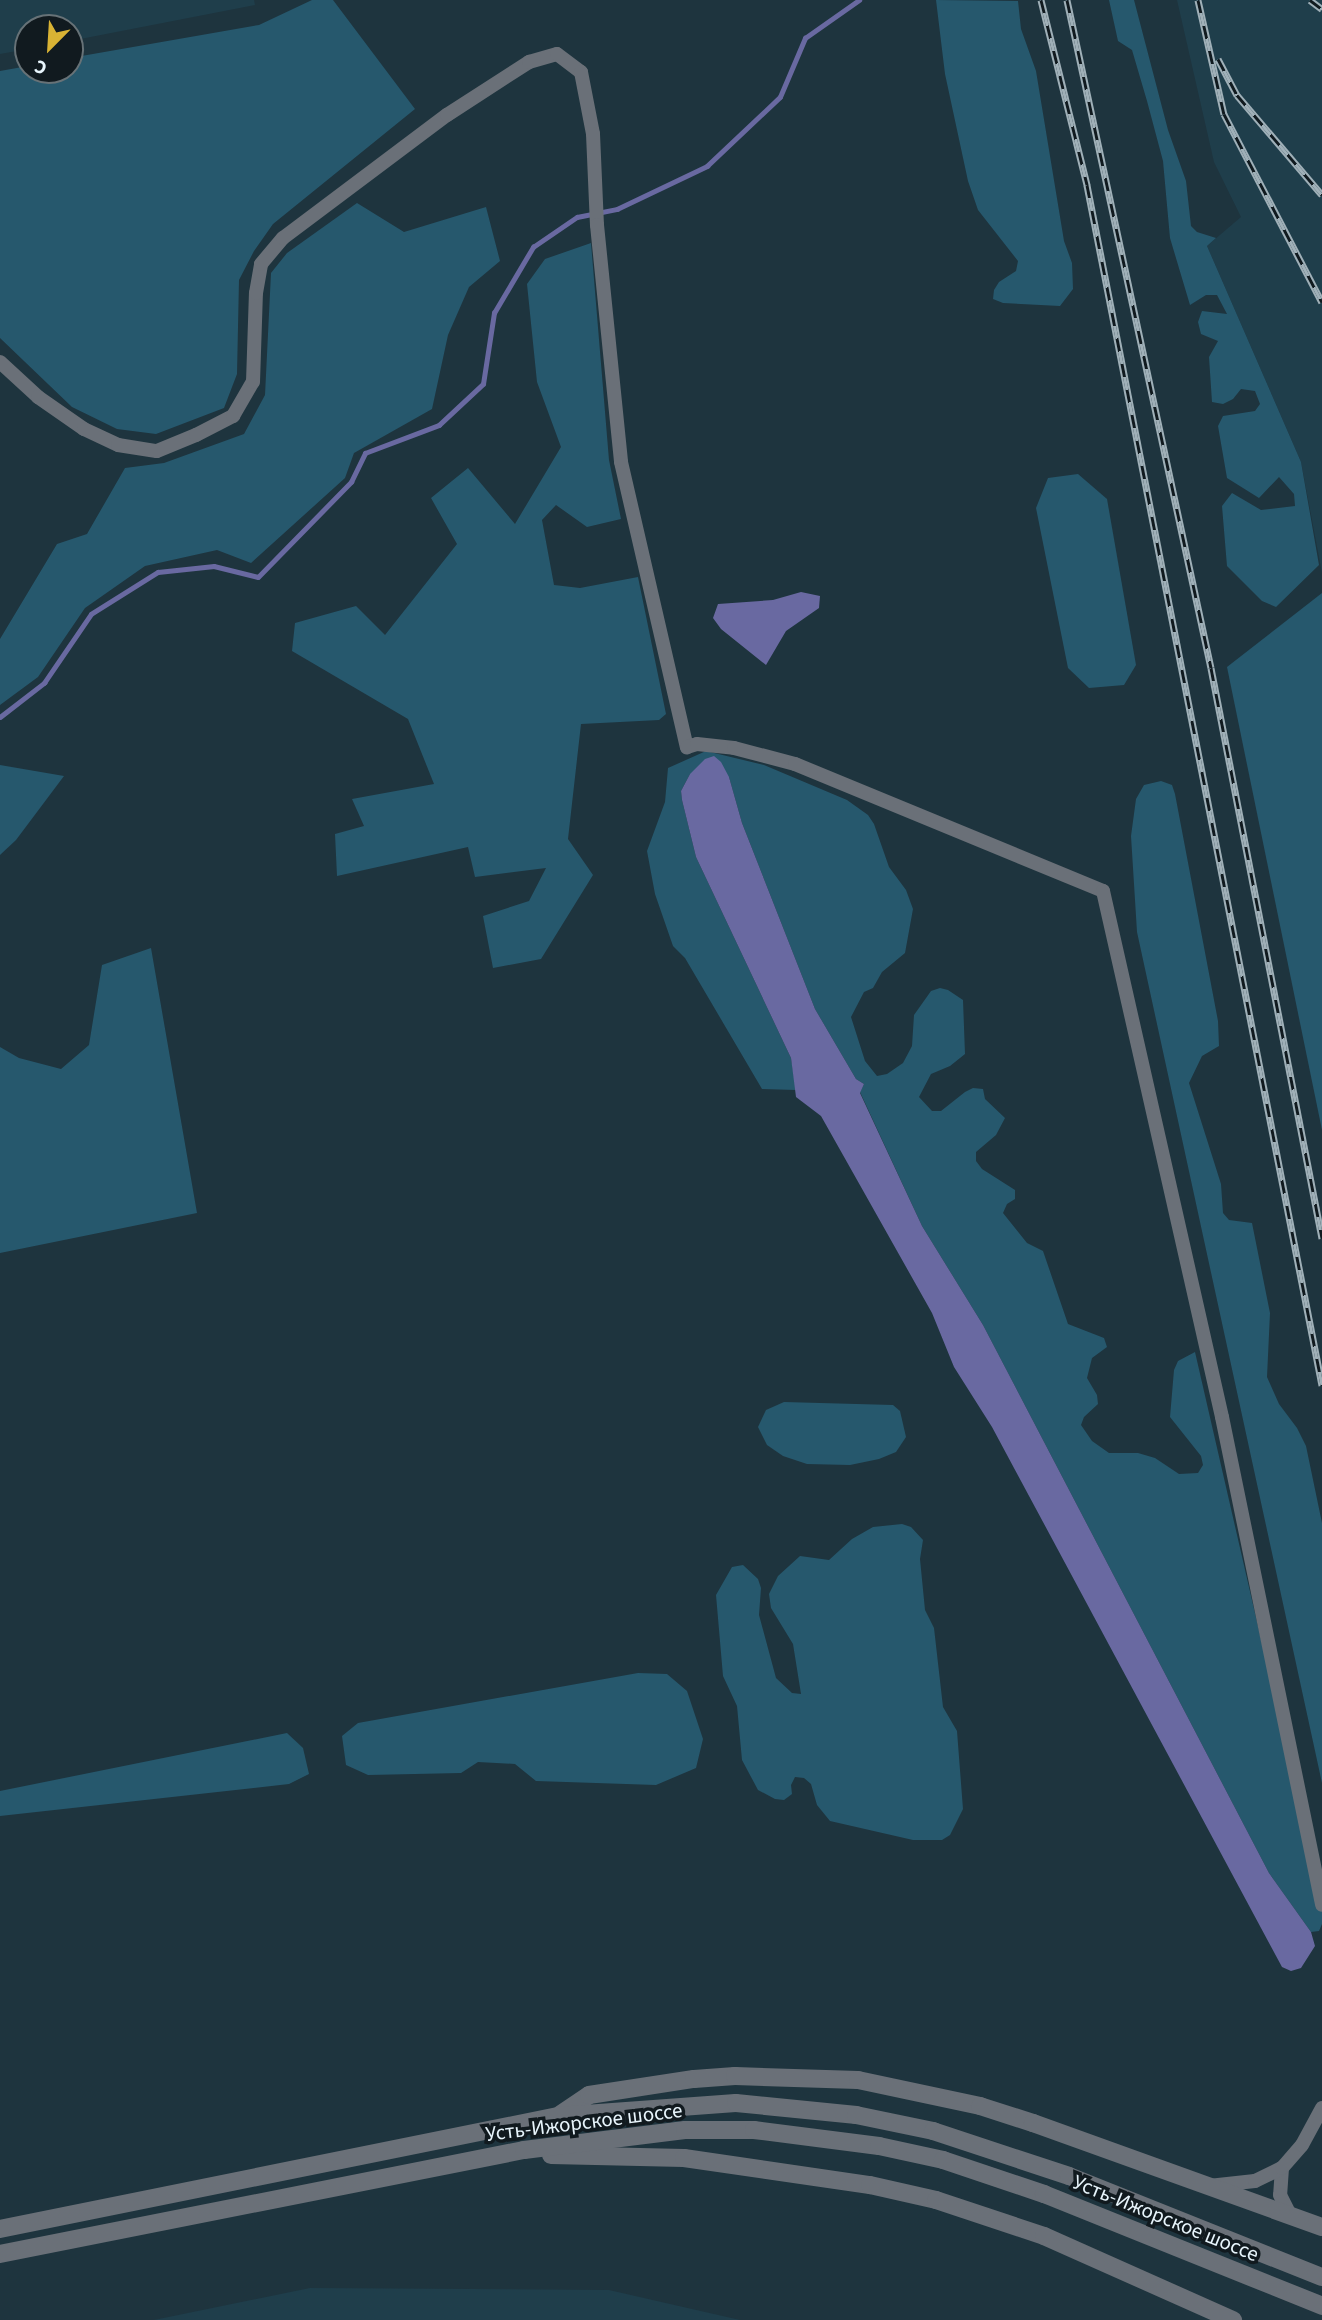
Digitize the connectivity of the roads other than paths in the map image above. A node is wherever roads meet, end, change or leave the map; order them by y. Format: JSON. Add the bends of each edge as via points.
{"nodes":[{"id":1,"x":0,"y":362,"type":"edge"},
{"id":2,"x":1322,"y":1905,"type":"edge"},
{"id":3,"x":1322,"y":2108,"type":"edge"},
{"id":4,"x":558,"y":2116,"type":"junction"},
{"id":5,"x":524,"y":2150,"type":"junction"},
{"id":6,"x":1282,"y":2168,"type":"junction"},
{"id":7,"x":1209,"y":2186,"type":"junction"},
{"id":8,"x":1290,"y":2215,"type":"junction"},
{"id":9,"x":1322,"y":2227,"type":"edge"},
{"id":10,"x":0,"y":2229,"type":"edge"},
{"id":11,"x":0,"y":2254,"type":"edge"},
{"id":12,"x":1322,"y":2277,"type":"edge"},
{"id":13,"x":1322,"y":2306,"type":"edge"},
{"id":14,"x":1233,"y":2320,"type":"edge"}],
"edges":[{"from":1,"to":2,"type":"street","via":[[38,397],[84,429],[118,445],[157,451],[233,416],[253,382],[261,264],[283,238],[447,115],[529,62],[557,54],[581,72],[593,134],[597,225],[621,462],[687,747],[734,748],[795,764],[1103,891],[1222,1417]]},
{"from":3,"to":6,"type":"street","via":[[1302,2146]]},
{"from":4,"to":7,"type":"street","via":[[589,2095],[647,2084],[735,2076],[858,2080],[990,2109]]},
{"from":4,"to":10,"type":"street","name":"Усть-Ижорское шоссе"},
{"from":4,"to":12,"type":"street","name":"Усть-Ижорское шоссе","via":[[736,2103],[856,2115],[933,2131],[1069,2176]]},
{"from":5,"to":11,"type":"street","name":"Усть-Ижорское шоссе"},
{"from":5,"to":13,"type":"street","name":"Усть-Ижорское шоссе","via":[[685,2130],[754,2130],[879,2146],[943,2160],[1044,2194]]},
{"from":5,"to":14,"type":"street","via":[[557,2156],[684,2158],[870,2185],[936,2200],[1044,2236]]},
{"from":6,"to":7,"type":"street","via":[[1255,2181]]},
{"from":6,"to":8,"type":"street","via":[[1280,2195]]},
{"from":7,"to":8,"type":"street"},
{"from":8,"to":9,"type":"street"}]}
